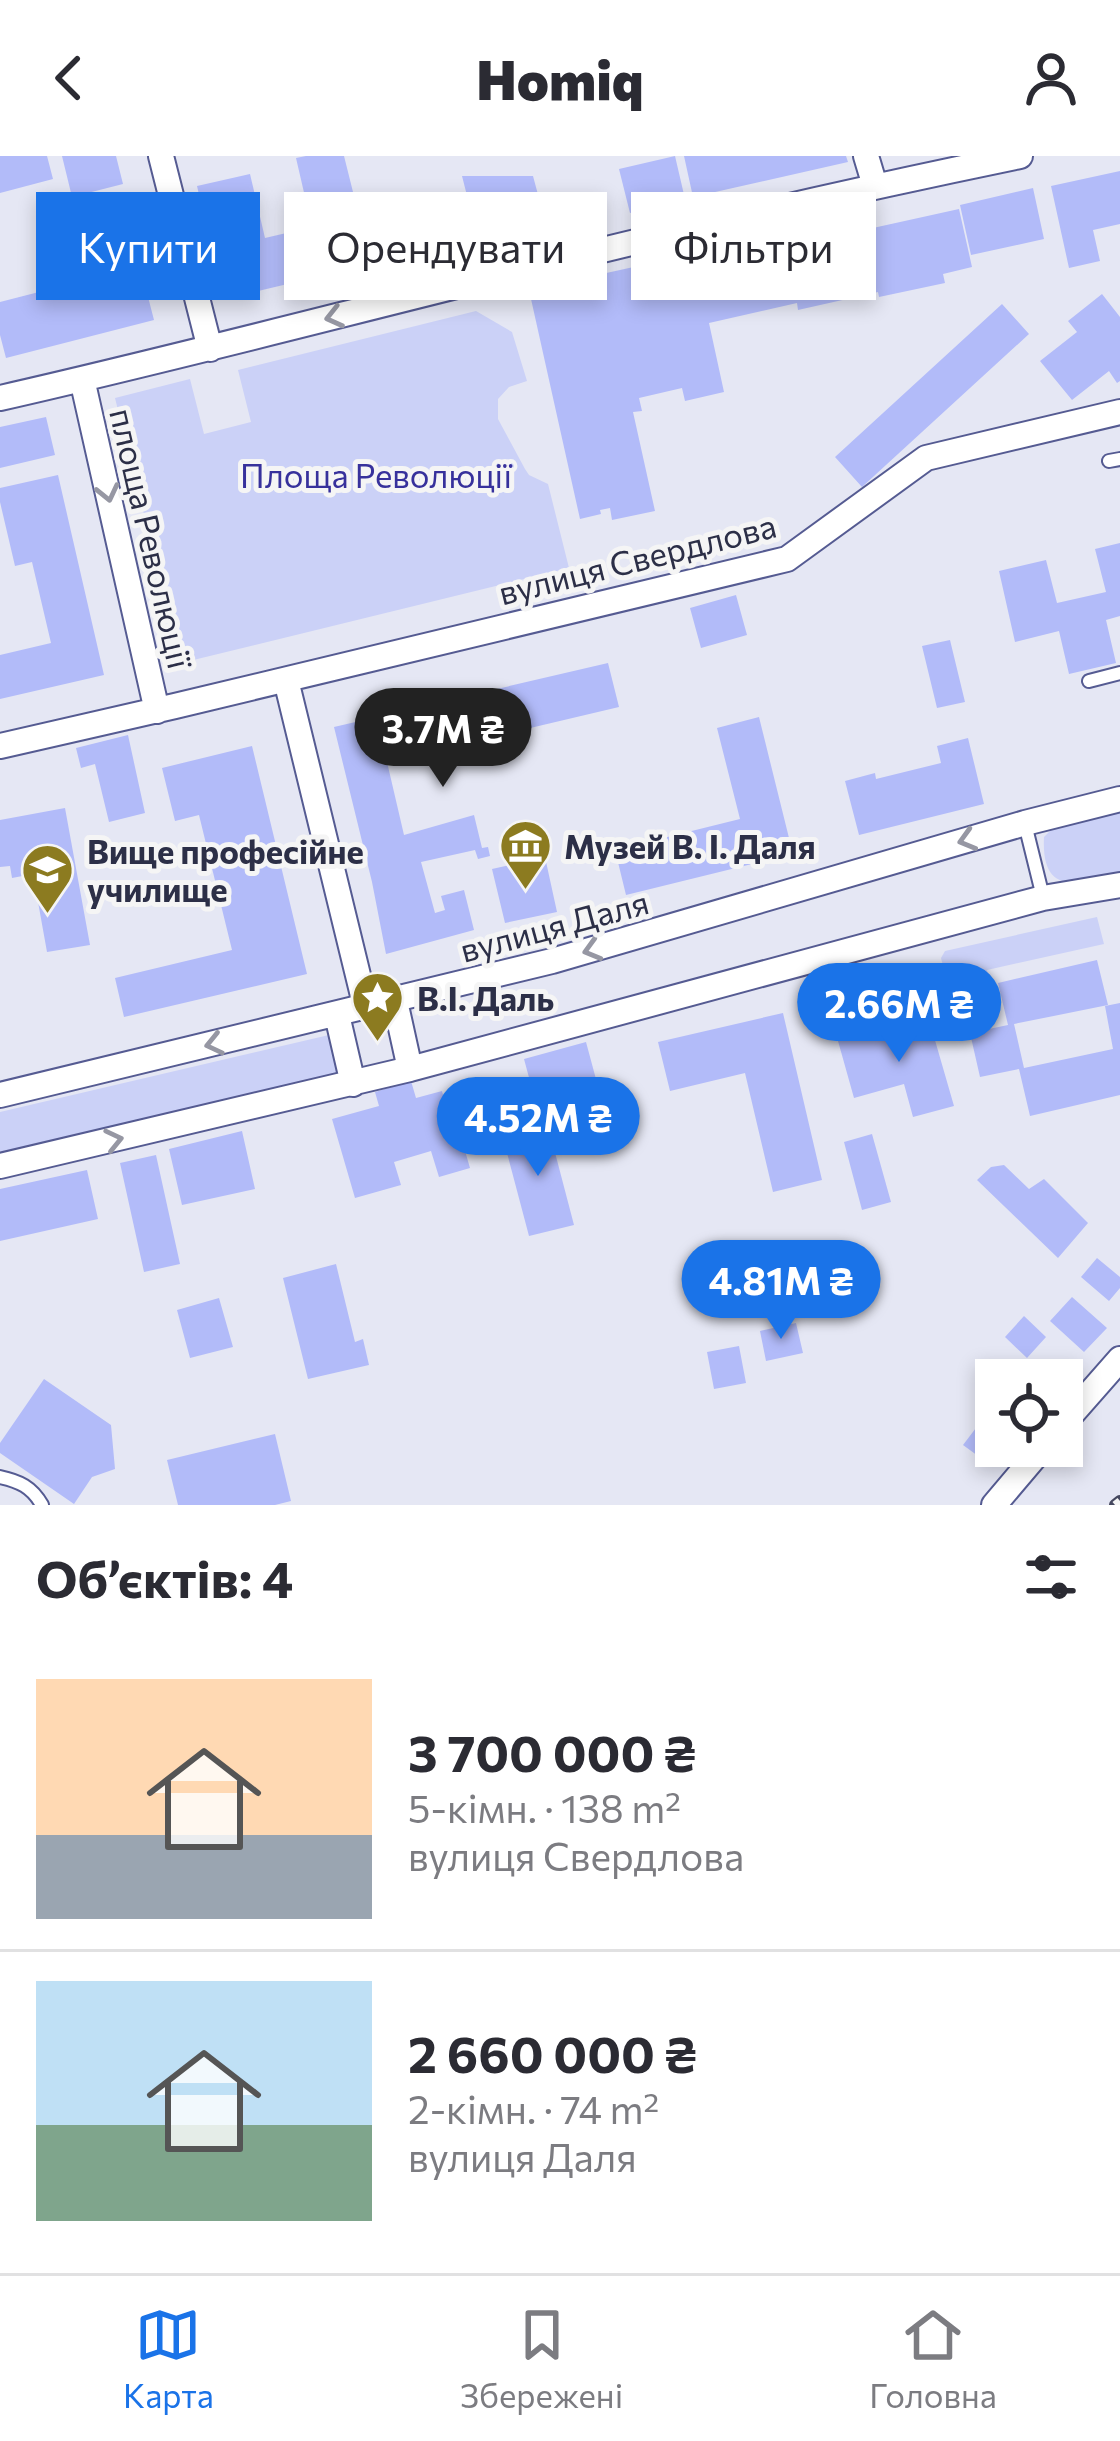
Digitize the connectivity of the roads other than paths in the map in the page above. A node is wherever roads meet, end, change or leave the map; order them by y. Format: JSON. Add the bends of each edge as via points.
{"nodes":[{"id":1,"x":161,"y":156,"type":"edge"},
{"id":2,"x":866,"y":156,"type":"edge"},
{"id":3,"x":1020,"y":156,"type":"edge"},
{"id":4,"x":874,"y":186,"type":"junction"},
{"id":5,"x":209,"y":349,"type":"junction"},
{"id":6,"x":82,"y":379,"type":"junction"},
{"id":7,"x":0,"y":398,"type":"edge"},
{"id":8,"x":1120,"y":412,"type":"edge"},
{"id":9,"x":1120,"y":673,"type":"edge"},
{"id":10,"x":286,"y":680,"type":"junction"},
{"id":11,"x":1089,"y":681,"type":"dead end"},
{"id":12,"x":158,"y":711,"type":"junction"},
{"id":13,"x":0,"y":746,"type":"edge"},
{"id":14,"x":1120,"y":799,"type":"edge"},
{"id":15,"x":1025,"y":823,"type":"junction"},
{"id":16,"x":1120,"y":885,"type":"edge"},
{"id":17,"x":1043,"y":898,"type":"junction"},
{"id":18,"x":395,"y":1001,"type":"junction"},
{"id":19,"x":366,"y":1008,"type":"junction"},
{"id":20,"x":337,"y":1015,"type":"junction"},
{"id":21,"x":410,"y":1069,"type":"junction"},
{"id":22,"x":353,"y":1084,"type":"junction"},
{"id":23,"x":0,"y":1095,"type":"edge"},
{"id":24,"x":0,"y":1166,"type":"edge"},
{"id":25,"x":1120,"y":1359,"type":"edge"},
{"id":26,"x":1083,"y":1401,"type":"edge"},
{"id":27,"x":1026,"y":1467,"type":"edge"},
{"id":28,"x":0,"y":1477,"type":"edge"},
{"id":29,"x":43,"y":1505,"type":"edge"},
{"id":30,"x":994,"y":1505,"type":"edge"}],
"edges":[{"from":1,"to":5,"type":"street"},
{"from":2,"to":4,"type":"street"},
{"from":3,"to":4,"type":"street"},
{"from":4,"to":5,"type":"street","one_way":true},
{"from":5,"to":6,"type":"street"},
{"from":6,"to":7,"type":"street"},
{"from":6,"to":12,"type":"street","name":"площа Революції","one_way":true},
{"from":8,"to":10,"type":"street","name":"вулиця Свердлова","via":[[926,458],[787,559]]},
{"from":9,"to":11,"type":"lane"},
{"from":10,"to":12,"type":"street","name":"вулиця Свердлова"},
{"from":10,"to":19,"type":"street"},
{"from":12,"to":13,"type":"street","name":"вулиця Свердлова"},
{"from":14,"to":15,"type":"street","name":"вулиця Даля"},
{"from":15,"to":17,"type":"lane"},
{"from":15,"to":18,"type":"street","name":"вулиця Даля","one_way":true},
{"from":16,"to":17,"type":"street"},
{"from":17,"to":21,"type":"street"},
{"from":18,"to":19,"type":"street","name":"вулиця Даля"},
{"from":18,"to":21,"type":"street"},
{"from":19,"to":20,"type":"street","name":"вулиця Даля"},
{"from":20,"to":22,"type":"street"},
{"from":20,"to":23,"type":"street","name":"вулиця Даля","one_way":true},
{"from":21,"to":22,"type":"street"},
{"from":24,"to":22,"type":"street","one_way":true},
{"from":25,"to":26,"type":"street"},
{"from":27,"to":30,"type":"street"},
{"from":28,"to":29,"type":"lane","via":[[23,1483]]}]}
